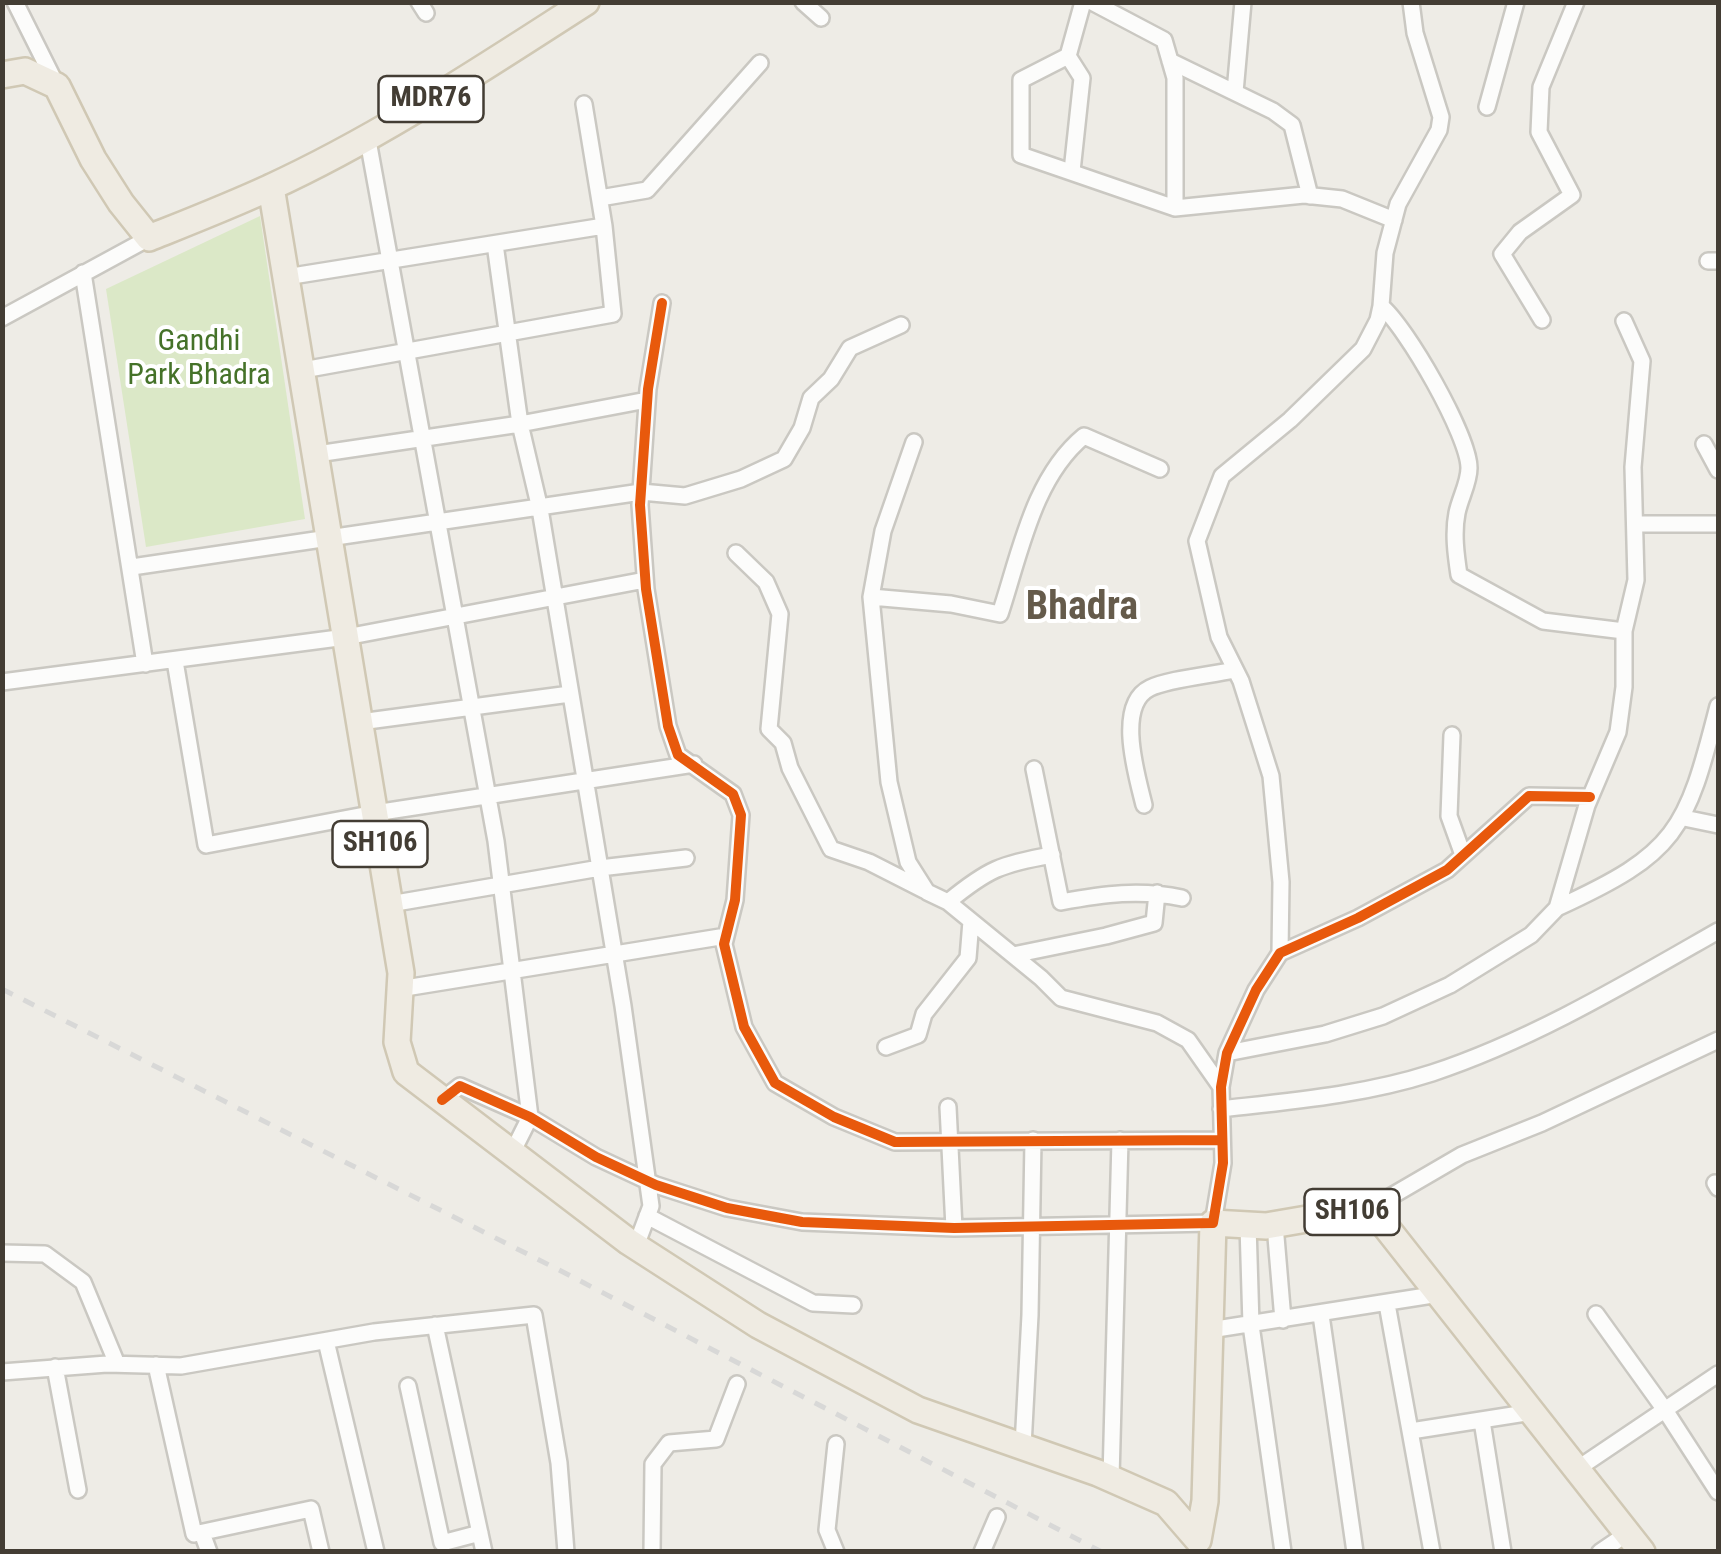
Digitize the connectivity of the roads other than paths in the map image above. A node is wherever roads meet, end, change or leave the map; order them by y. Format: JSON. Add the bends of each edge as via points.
{"nodes":[{"id":1,"x":15,"y":2,"type":"edge"},
{"id":2,"x":586,"y":2,"type":"edge"},
{"id":3,"x":803,"y":2,"type":"edge"},
{"id":4,"x":1082,"y":2,"type":"edge"},
{"id":5,"x":1092,"y":2,"type":"edge"},
{"id":6,"x":1243,"y":2,"type":"edge"},
{"id":7,"x":1412,"y":2,"type":"edge"},
{"id":8,"x":1516,"y":2,"type":"edge"},
{"id":9,"x":1576,"y":2,"type":"edge"},
{"id":10,"x":821,"y":18,"type":"dead end"},
{"id":11,"x":1068,"y":56,"type":"junction"},
{"id":12,"x":1170,"y":61,"type":"junction"},
{"id":13,"x":760,"y":64,"type":"dead end"},
{"id":14,"x":2,"y":74,"type":"edge"},
{"id":15,"x":57,"y":86,"type":"junction"},
{"id":16,"x":1235,"y":92,"type":"junction"},
{"id":17,"x":584,"y":104,"type":"dead end"},
{"id":18,"x":1487,"y":108,"type":"dead end"},
{"id":19,"x":367,"y":136,"type":"junction"},
{"id":20,"x":1072,"y":171,"type":"junction"},
{"id":21,"x":270,"y":187,"type":"junction"},
{"id":22,"x":1310,"y":196,"type":"junction"},
{"id":23,"x":600,"y":198,"type":"junction"},
{"id":24,"x":1175,"y":208,"type":"junction"},
{"id":25,"x":1394,"y":220,"type":"junction"},
{"id":26,"x":604,"y":226,"type":"junction"},
{"id":27,"x":149,"y":238,"type":"junction"},
{"id":28,"x":495,"y":244,"type":"junction"},
{"id":29,"x":390,"y":260,"type":"junction"},
{"id":30,"x":83,"y":273,"type":"junction"},
{"id":31,"x":286,"y":277,"type":"junction"},
{"id":32,"x":662,"y":303,"type":"dead end"},
{"id":33,"x":1381,"y":306,"type":"junction"},
{"id":34,"x":2,"y":318,"type":"edge"},
{"id":35,"x":1542,"y":320,"type":"dead end"},
{"id":36,"x":1624,"y":322,"type":"dead end"},
{"id":37,"x":901,"y":325,"type":"dead end"},
{"id":38,"x":510,"y":334,"type":"junction"},
{"id":39,"x":405,"y":352,"type":"junction"},
{"id":40,"x":303,"y":370,"type":"junction"},
{"id":41,"x":647,"y":400,"type":"junction"},
{"id":42,"x":520,"y":424,"type":"junction"},
{"id":43,"x":422,"y":438,"type":"junction"},
{"id":44,"x":914,"y":442,"type":"dead end"},
{"id":45,"x":1704,"y":444,"type":"dead end"},
{"id":46,"x":317,"y":454,"type":"junction"},
{"id":47,"x":1160,"y":469,"type":"dead end"},
{"id":48,"x":1718,"y":470,"type":"edge"},
{"id":49,"x":641,"y":492,"type":"junction"},
{"id":50,"x":540,"y":509,"type":"junction"},
{"id":51,"x":438,"y":522,"type":"junction"},
{"id":52,"x":1636,"y":524,"type":"junction"},
{"id":53,"x":1718,"y":524,"type":"edge"},
{"id":54,"x":330,"y":535,"type":"junction"},
{"id":55,"x":736,"y":553,"type":"dead end"},
{"id":56,"x":132,"y":567,"type":"junction"},
{"id":57,"x":645,"y":580,"type":"junction"},
{"id":58,"x":554,"y":596,"type":"junction"},
{"id":59,"x":871,"y":596,"type":"junction"},
{"id":60,"x":455,"y":615,"type":"junction"},
{"id":61,"x":1624,"y":631,"type":"junction"},
{"id":62,"x":346,"y":636,"type":"junction"},
{"id":63,"x":176,"y":660,"type":"junction"},
{"id":64,"x":145,"y":664,"type":"junction"},
{"id":65,"x":1234,"y":670,"type":"junction"},
{"id":66,"x":2,"y":682,"type":"edge"},
{"id":67,"x":570,"y":694,"type":"junction"},
{"id":68,"x":1718,"y":706,"type":"edge"},
{"id":69,"x":472,"y":709,"type":"junction"},
{"id":70,"x":360,"y":722,"type":"junction"},
{"id":71,"x":1452,"y":736,"type":"dead end"},
{"id":72,"x":694,"y":764,"type":"junction"},
{"id":73,"x":1034,"y":769,"type":"dead end"},
{"id":74,"x":585,"y":781,"type":"junction"},
{"id":75,"x":488,"y":796,"type":"junction"},
{"id":76,"x":1590,"y":797,"type":"junction"},
{"id":77,"x":1144,"y":804,"type":"dead end"},
{"id":78,"x":375,"y":814,"type":"junction"},
{"id":79,"x":1684,"y":818,"type":"junction"},
{"id":80,"x":1718,"y":825,"type":"edge"},
{"id":81,"x":1052,"y":854,"type":"junction"},
{"id":82,"x":1463,"y":854,"type":"junction"},
{"id":83,"x":686,"y":858,"type":"dead end"},
{"id":84,"x":600,"y":868,"type":"junction"},
{"id":85,"x":501,"y":884,"type":"junction"},
{"id":86,"x":927,"y":892,"type":"junction"},
{"id":87,"x":1157,"y":893,"type":"junction"},
{"id":88,"x":1182,"y":898,"type":"dead end"},
{"id":89,"x":948,"y":902,"type":"junction"},
{"id":90,"x":390,"y":904,"type":"junction"},
{"id":91,"x":1556,"y":908,"type":"junction"},
{"id":92,"x":971,"y":921,"type":"junction"},
{"id":93,"x":1718,"y":931,"type":"edge"},
{"id":94,"x":726,"y":936,"type":"junction"},
{"id":95,"x":1280,"y":953,"type":"junction"},
{"id":96,"x":614,"y":954,"type":"junction"},
{"id":97,"x":1012,"y":955,"type":"junction"},
{"id":98,"x":512,"y":970,"type":"junction"},
{"id":99,"x":399,"y":990,"type":"junction"},
{"id":100,"x":1718,"y":1040,"type":"edge"},
{"id":101,"x":886,"y":1047,"type":"dead end"},
{"id":102,"x":1227,"y":1053,"type":"junction"},
{"id":103,"x":1221,"y":1087,"type":"junction"},
{"id":104,"x":442,"y":1100,"type":"junction"},
{"id":105,"x":948,"y":1107,"type":"dead end"},
{"id":106,"x":1221,"y":1109,"type":"junction"},
{"id":107,"x":530,"y":1118,"type":"junction"},
{"id":108,"x":1033,"y":1140,"type":"junction"},
{"id":109,"x":1120,"y":1140,"type":"junction"},
{"id":110,"x":1222,"y":1140,"type":"junction"},
{"id":111,"x":952,"y":1144,"type":"junction"},
{"id":112,"x":512,"y":1153,"type":"junction"},
{"id":113,"x":647,"y":1180,"type":"junction"},
{"id":114,"x":1370,"y":1208,"type":"junction"},
{"id":115,"x":647,"y":1216,"type":"junction"},
{"id":116,"x":1214,"y":1223,"type":"junction"},
{"id":117,"x":1248,"y":1225,"type":"junction"},
{"id":118,"x":1275,"y":1225,"type":"junction"},
{"id":119,"x":1119,"y":1226,"type":"junction"},
{"id":120,"x":1032,"y":1227,"type":"junction"},
{"id":121,"x":954,"y":1228,"type":"junction"},
{"id":122,"x":636,"y":1246,"type":"junction"},
{"id":123,"x":2,"y":1252,"type":"edge"},
{"id":124,"x":1439,"y":1294,"type":"junction"},
{"id":125,"x":1387,"y":1304,"type":"junction"},
{"id":126,"x":853,"y":1305,"type":"dead end"},
{"id":127,"x":1596,"y":1314,"type":"dead end"},
{"id":128,"x":1321,"y":1315,"type":"junction"},
{"id":129,"x":1283,"y":1320,"type":"junction"},
{"id":130,"x":435,"y":1325,"type":"junction"},
{"id":131,"x":1250,"y":1325,"type":"junction"},
{"id":132,"x":1210,"y":1330,"type":"junction"},
{"id":133,"x":326,"y":1341,"type":"junction"},
{"id":134,"x":118,"y":1364,"type":"junction"},
{"id":135,"x":156,"y":1366,"type":"junction"},
{"id":136,"x":55,"y":1368,"type":"junction"},
{"id":137,"x":2,"y":1372,"type":"edge"},
{"id":138,"x":1718,"y":1374,"type":"edge"},
{"id":139,"x":737,"y":1384,"type":"dead end"},
{"id":140,"x":408,"y":1386,"type":"dead end"},
{"id":141,"x":1665,"y":1410,"type":"junction"},
{"id":142,"x":1532,"y":1412,"type":"junction"},
{"id":143,"x":1482,"y":1421,"type":"junction"},
{"id":144,"x":1410,"y":1431,"type":"junction"},
{"id":145,"x":836,"y":1444,"type":"dead end"},
{"id":146,"x":1023,"y":1446,"type":"junction"},
{"id":147,"x":1577,"y":1468,"type":"junction"},
{"id":148,"x":1111,"y":1478,"type":"junction"},
{"id":149,"x":1716,"y":1485,"type":"edge"},
{"id":150,"x":78,"y":1490,"type":"dead end"},
{"id":151,"x":997,"y":1517,"type":"dead end"},
{"id":152,"x":202,"y":1533,"type":"junction"},
{"id":153,"x":480,"y":1533,"type":"junction"},
{"id":154,"x":1635,"y":1542,"type":"edge"},
{"id":155,"x":209,"y":1552,"type":"edge"},
{"id":156,"x":322,"y":1552,"type":"edge"},
{"id":157,"x":376,"y":1552,"type":"edge"},
{"id":158,"x":484,"y":1552,"type":"edge"},
{"id":159,"x":566,"y":1552,"type":"edge"},
{"id":160,"x":652,"y":1552,"type":"edge"},
{"id":161,"x":836,"y":1552,"type":"edge"},
{"id":162,"x":982,"y":1552,"type":"edge"},
{"id":163,"x":1282,"y":1552,"type":"edge"},
{"id":164,"x":1355,"y":1552,"type":"edge"},
{"id":165,"x":1432,"y":1552,"type":"edge"},
{"id":166,"x":1503,"y":1552,"type":"edge"},
{"id":167,"x":1600,"y":1552,"type":"edge"}],
"edges":[{"from":1,"to":15,"type":"street"},
{"from":2,"to":19,"type":"main road","number":"MDR76"},
{"from":3,"to":10,"type":"street"},
{"from":4,"to":11,"type":"street"},
{"from":5,"to":12,"type":"street","via":[[1164,40]]},
{"from":6,"to":16,"type":"street"},
{"from":7,"to":25,"type":"street","via":[[1442,117]]},
{"from":8,"to":18,"type":"street"},
{"from":9,"to":35,"type":"street","via":[[1542,86],[1539,132],[1572,194],[1502,254]]},
{"from":11,"to":20,"type":"street","via":[[1082,78]]},
{"from":11,"to":20,"type":"street","via":[[1021,80],[1021,155]]},
{"from":12,"to":16,"type":"street"},
{"from":12,"to":24,"type":"street"},
{"from":13,"to":23,"type":"street","via":[[647,190]]},
{"from":14,"to":15,"type":"main road","via":[[24,70]]},
{"from":15,"to":27,"type":"main road","via":[[93,159]]},
{"from":16,"to":22,"type":"street","via":[[1292,126]]},
{"from":17,"to":23,"type":"street"},
{"from":19,"to":21,"type":"main road","number":"MDR76"},
{"from":19,"to":29,"type":"street"},
{"from":20,"to":24,"type":"street"},
{"from":21,"to":27,"type":"main road"},
{"from":21,"to":31,"type":"main road","number":"SH106"},
{"from":22,"to":24,"type":"street"},
{"from":22,"to":25,"type":"street","via":[[1342,199]]},
{"from":23,"to":26,"type":"street"},
{"from":25,"to":33,"type":"street"},
{"from":26,"to":28,"type":"street"},
{"from":26,"to":38,"type":"street","via":[[612,314]]},
{"from":27,"to":30,"type":"street"},
{"from":28,"to":29,"type":"street"},
{"from":28,"to":38,"type":"street"},
{"from":29,"to":31,"type":"street"},
{"from":29,"to":39,"type":"street"},
{"from":30,"to":34,"type":"street"},
{"from":30,"to":56,"type":"street"},
{"from":31,"to":40,"type":"main road","number":"SH106"},
{"from":32,"to":41,"type":"street"},
{"from":33,"to":61,"type":"street","via":[[1416,352],[1468,450],[1469,473],[1456,516],[1459,575],[1543,621]]},
{"from":33,"to":65,"type":"street","via":[[1363,348],[1222,476],[1207,511],[1197,541],[1219,638]]},
{"from":36,"to":52,"type":"street","via":[[1642,361],[1633,466]]},
{"from":37,"to":49,"type":"street","via":[[850,348],[831,380],[810,398],[784,459],[685,496]]},
{"from":38,"to":39,"type":"street"},
{"from":38,"to":42,"type":"street"},
{"from":39,"to":40,"type":"street"},
{"from":39,"to":43,"type":"street"},
{"from":40,"to":46,"type":"main road","number":"SH106"},
{"from":41,"to":42,"type":"street"},
{"from":41,"to":49,"type":"street"},
{"from":42,"to":43,"type":"street"},
{"from":42,"to":50,"type":"street"},
{"from":43,"to":46,"type":"street"},
{"from":43,"to":51,"type":"street"},
{"from":44,"to":59,"type":"street","via":[[883,531]]},
{"from":45,"to":48,"type":"street"},
{"from":46,"to":54,"type":"main road","number":"SH106"},
{"from":47,"to":59,"type":"street","via":[[1084,436],[1072,446],[1040,494],[1000,614]]},
{"from":49,"to":50,"type":"street"},
{"from":49,"to":57,"type":"street"},
{"from":50,"to":51,"type":"street"},
{"from":50,"to":58,"type":"street"},
{"from":51,"to":54,"type":"street"},
{"from":51,"to":60,"type":"street"},
{"from":52,"to":53,"type":"street"},
{"from":52,"to":61,"type":"street","via":[[1636,580]]},
{"from":54,"to":56,"type":"street"},
{"from":54,"to":62,"type":"main road","number":"SH106"},
{"from":55,"to":86,"type":"street","via":[[766,582],[780,614],[769,729],[783,743],[832,849]]},
{"from":56,"to":64,"type":"street"},
{"from":57,"to":58,"type":"street"},
{"from":57,"to":72,"type":"street","via":[[668,726],[678,754]]},
{"from":58,"to":60,"type":"street"},
{"from":58,"to":67,"type":"street"},
{"from":59,"to":86,"type":"street","via":[[889,782],[908,862]]},
{"from":60,"to":62,"type":"street"},
{"from":60,"to":69,"type":"street"},
{"from":61,"to":76,"type":"street","via":[[1618,732]]},
{"from":62,"to":63,"type":"street"},
{"from":62,"to":70,"type":"main road","number":"SH106"},
{"from":63,"to":64,"type":"street"},
{"from":63,"to":78,"type":"street","via":[[206,845]]},
{"from":64,"to":66,"type":"street"},
{"from":65,"to":77,"type":"street","via":[[1148,688],[1135,705],[1132,756]]},
{"from":65,"to":95,"type":"street","via":[[1271,776]]},
{"from":67,"to":69,"type":"street"},
{"from":67,"to":74,"type":"street"},
{"from":68,"to":79,"type":"street"},
{"from":69,"to":70,"type":"street"},
{"from":69,"to":75,"type":"street"},
{"from":70,"to":78,"type":"main road","number":"SH106"},
{"from":71,"to":82,"type":"street","via":[[1449,816]]},
{"from":72,"to":74,"type":"street"},
{"from":72,"to":94,"type":"street","via":[[733,794],[741,815]]},
{"from":73,"to":81,"type":"street"},
{"from":74,"to":75,"type":"street"},
{"from":74,"to":84,"type":"street"},
{"from":75,"to":78,"type":"street"},
{"from":75,"to":85,"type":"street"},
{"from":76,"to":82,"type":"street","via":[[1529,796]]},
{"from":76,"to":91,"type":"street"},
{"from":78,"to":90,"type":"main road","number":"SH106"},
{"from":79,"to":80,"type":"street"},
{"from":79,"to":91,"type":"street","via":[[1657,852]]},
{"from":81,"to":87,"type":"street","via":[[1062,902]]},
{"from":81,"to":89,"type":"street","via":[[983,872]]},
{"from":82,"to":95,"type":"street","via":[[1358,918]]},
{"from":83,"to":84,"type":"street"},
{"from":84,"to":85,"type":"street"},
{"from":84,"to":96,"type":"street"},
{"from":85,"to":90,"type":"street"},
{"from":85,"to":98,"type":"street"},
{"from":86,"to":89,"type":"street"},
{"from":87,"to":88,"type":"street"},
{"from":87,"to":97,"type":"street","via":[[1154,923]]},
{"from":89,"to":92,"type":"street"},
{"from":90,"to":99,"type":"main road","number":"SH106"},
{"from":91,"to":102,"type":"street","via":[[1531,935],[1450,986],[1383,1016]]},
{"from":92,"to":97,"type":"street"},
{"from":92,"to":101,"type":"street","via":[[968,958],[924,1014],[918,1035]]},
{"from":93,"to":106,"type":"street","via":[[1595,1000],[1431,1074],[1329,1097]]},
{"from":94,"to":96,"type":"street"},
{"from":94,"to":111,"type":"street","via":[[744,1028],[776,1083],[834,1118],[896,1142]]},
{"from":95,"to":102,"type":"street"},
{"from":96,"to":98,"type":"street"},
{"from":96,"to":113,"type":"street"},
{"from":97,"to":103,"type":"street","via":[[1061,998],[1158,1024],[1188,1040]]},
{"from":98,"to":99,"type":"street"},
{"from":98,"to":107,"type":"street"},
{"from":99,"to":104,"type":"main road","number":"SH106","via":[[397,1042],[406,1072]]},
{"from":100,"to":114,"type":"street","via":[[1462,1155]]},
{"from":102,"to":103,"type":"street"},
{"from":103,"to":106,"type":"street"},
{"from":104,"to":107,"type":"street","via":[[460,1086]]},
{"from":104,"to":112,"type":"main road","number":"SH106"},
{"from":105,"to":111,"type":"street"},
{"from":106,"to":110,"type":"street"},
{"from":107,"to":112,"type":"street"},
{"from":107,"to":113,"type":"street"},
{"from":108,"to":109,"type":"street"},
{"from":108,"to":111,"type":"street"},
{"from":108,"to":120,"type":"street"},
{"from":109,"to":110,"type":"street"},
{"from":109,"to":119,"type":"street"},
{"from":110,"to":116,"type":"street"},
{"from":111,"to":121,"type":"street"},
{"from":112,"to":122,"type":"main road","number":"SH106"},
{"from":113,"to":115,"type":"street"},
{"from":113,"to":121,"type":"street","via":[[727,1208],[802,1222]]},
{"from":114,"to":118,"type":"main road","number":"SH106"},
{"from":114,"to":124,"type":"main road","number":"SH106"},
{"from":115,"to":122,"type":"street"},
{"from":115,"to":126,"type":"street","via":[[813,1302]]},
{"from":116,"to":117,"type":"main road","number":"SH106"},
{"from":116,"to":119,"type":"street"},
{"from":116,"to":132,"type":"main road","number":"SH106"},
{"from":117,"to":118,"type":"main road","number":"SH106"},
{"from":117,"to":131,"type":"street"},
{"from":118,"to":129,"type":"street"},
{"from":119,"to":120,"type":"street"},
{"from":119,"to":148,"type":"street"},
{"from":120,"to":121,"type":"street"},
{"from":120,"to":146,"type":"street"},
{"from":122,"to":146,"type":"main road","number":"SH106","via":[[758,1325],[918,1410]]},
{"from":123,"to":134,"type":"street","via":[[44,1254],[83,1282]]},
{"from":124,"to":125,"type":"street"},
{"from":124,"to":142,"type":"main road","number":"SH106"},
{"from":125,"to":128,"type":"street"},
{"from":125,"to":144,"type":"street"},
{"from":127,"to":141,"type":"street"},
{"from":128,"to":129,"type":"street"},
{"from":128,"to":164,"type":"street"},
{"from":129,"to":131,"type":"street"},
{"from":130,"to":133,"type":"street"},
{"from":130,"to":153,"type":"street"},
{"from":130,"to":159,"type":"street","via":[[534,1315]]},
{"from":131,"to":132,"type":"street"},
{"from":131,"to":163,"type":"street"},
{"from":132,"to":148,"type":"main road","number":"SH106","via":[[1198,1540],[1166,1502]]},
{"from":133,"to":135,"type":"street"},
{"from":133,"to":157,"type":"street"},
{"from":134,"to":135,"type":"street"},
{"from":134,"to":136,"type":"street"},
{"from":135,"to":152,"type":"street","via":[[194,1534]]},
{"from":136,"to":137,"type":"street"},
{"from":136,"to":150,"type":"street"},
{"from":138,"to":141,"type":"street"},
{"from":139,"to":160,"type":"street","via":[[716,1439],[669,1442],[653,1464]]},
{"from":140,"to":153,"type":"street","via":[[442,1543]]},
{"from":141,"to":147,"type":"street"},
{"from":141,"to":149,"type":"street"},
{"from":142,"to":143,"type":"street"},
{"from":142,"to":147,"type":"main road","number":"SH106"},
{"from":143,"to":144,"type":"street"},
{"from":143,"to":166,"type":"street"},
{"from":144,"to":165,"type":"street"},
{"from":145,"to":161,"type":"street","via":[[827,1530]]},
{"from":146,"to":148,"type":"main road","number":"SH106"},
{"from":147,"to":154,"type":"main road","number":"SH106"},
{"from":151,"to":162,"type":"street"},
{"from":152,"to":155,"type":"street"},
{"from":152,"to":156,"type":"street","via":[[311,1509]]},
{"from":153,"to":158,"type":"street"},
{"from":154,"to":167,"type":"street"}]}
